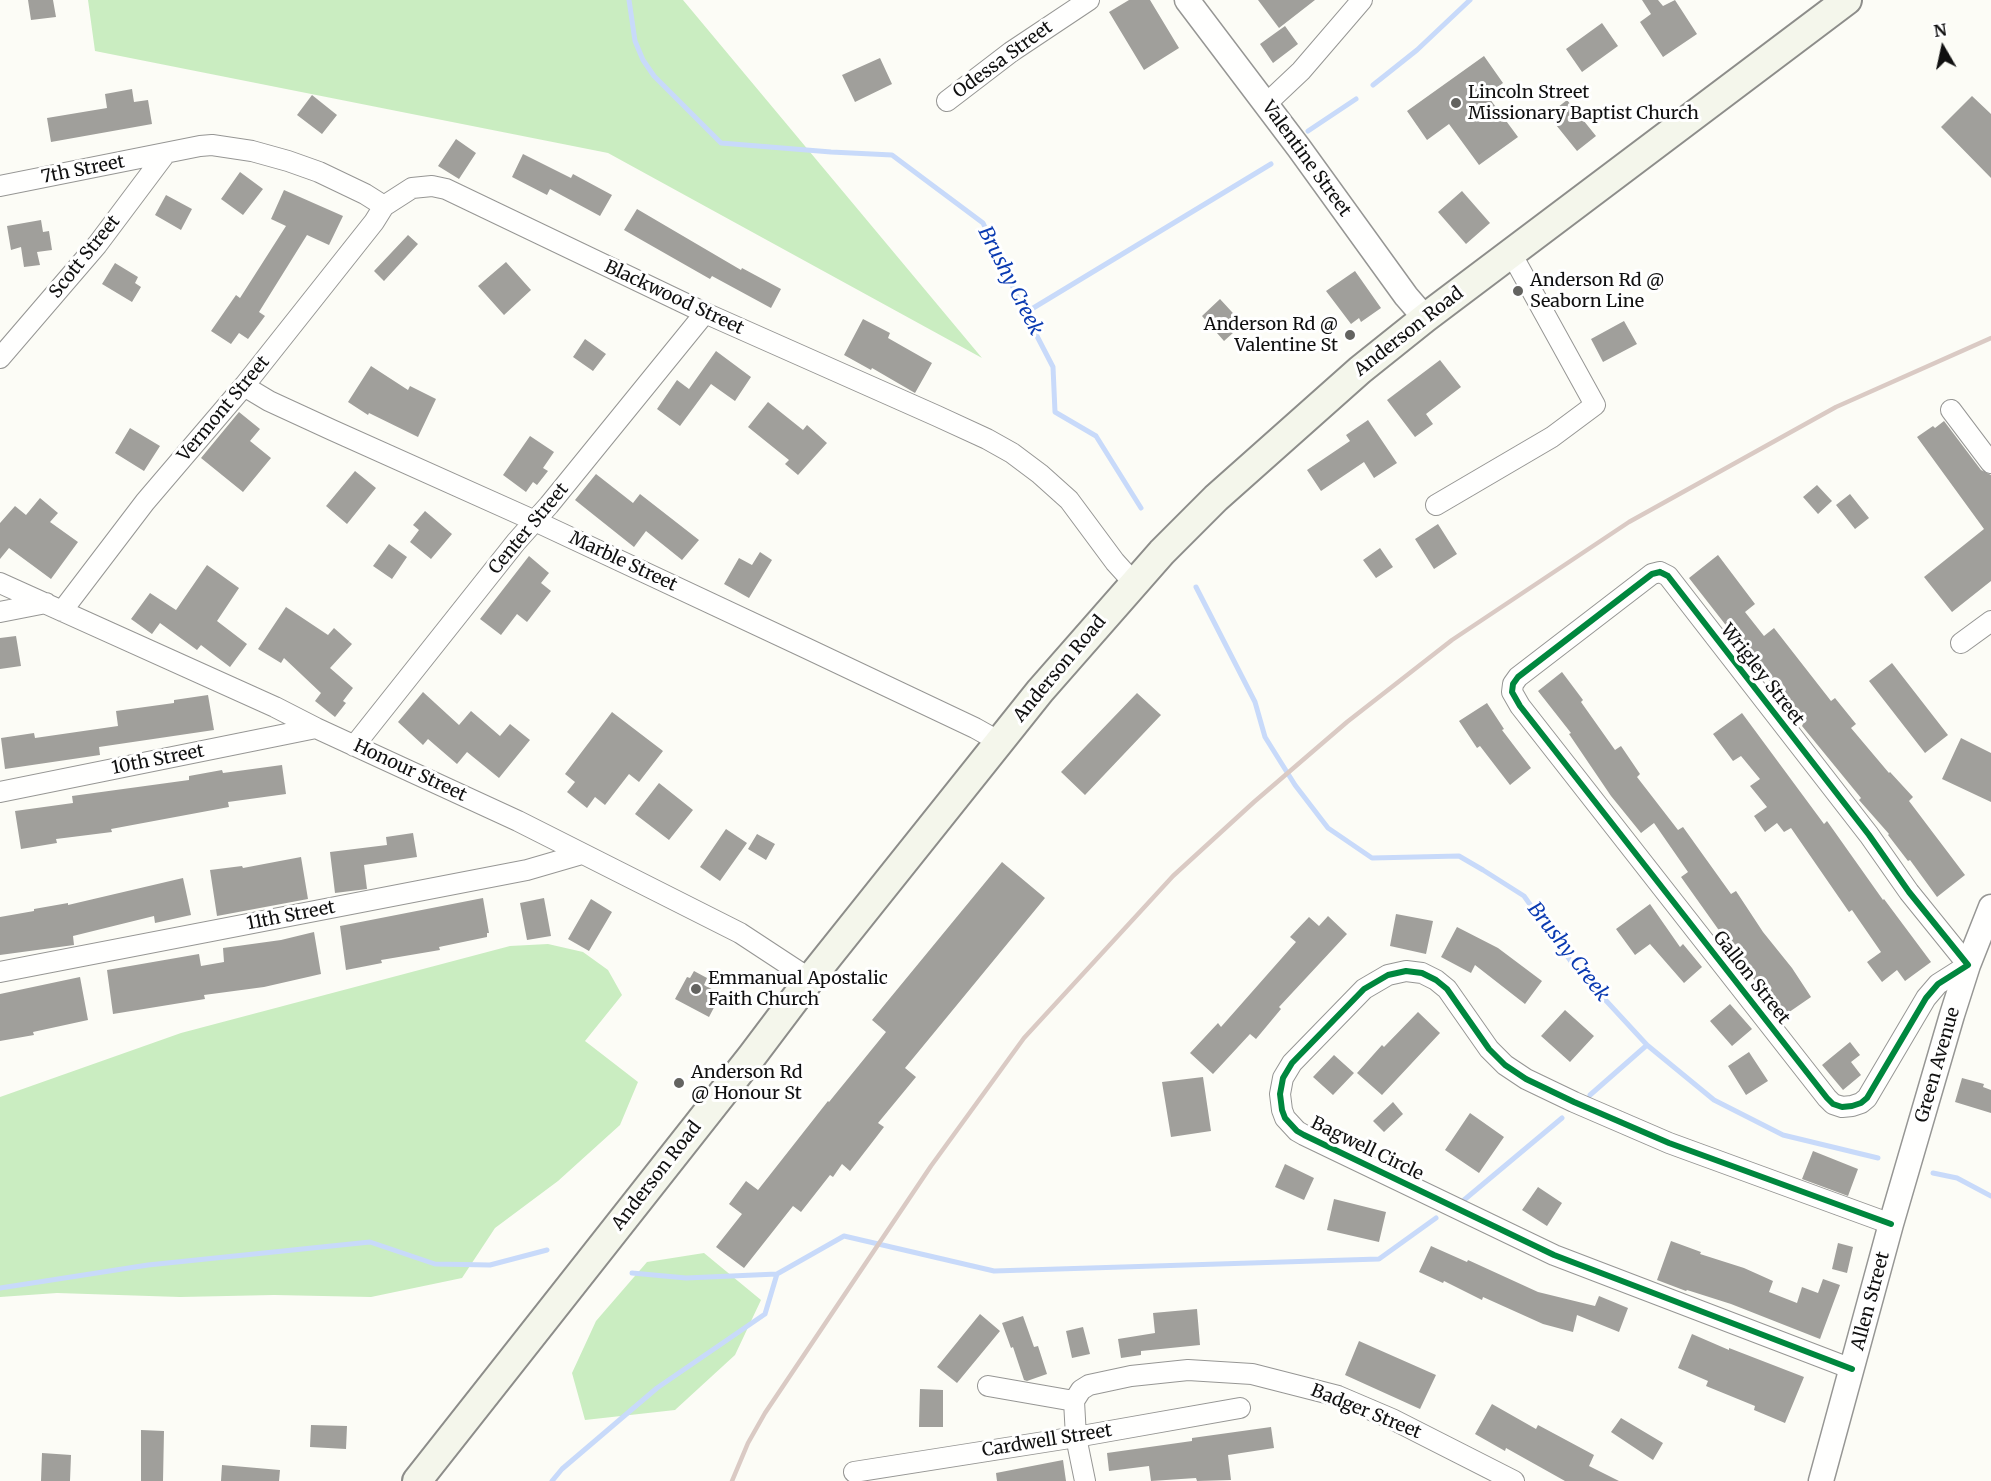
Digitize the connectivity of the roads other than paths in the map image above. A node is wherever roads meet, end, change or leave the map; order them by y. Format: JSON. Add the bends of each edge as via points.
{"nodes":[{"id":1,"x":1089,"y":0,"type":"edge"},
{"id":2,"x":1187,"y":0,"type":"edge"},
{"id":3,"x":1362,"y":0,"type":"edge"},
{"id":4,"x":1847,"y":0,"type":"edge"},
{"id":5,"x":947,"y":101,"type":"dead end"},
{"id":6,"x":1266,"y":104,"type":"junction"},
{"id":7,"x":166,"y":153,"type":"junction"},
{"id":8,"x":0,"y":186,"type":"edge"},
{"id":9,"x":384,"y":206,"type":"junction"},
{"id":10,"x":1511,"y":253,"type":"junction"},
{"id":11,"x":705,"y":314,"type":"junction"},
{"id":12,"x":1425,"y":318,"type":"junction"},
{"id":13,"x":0,"y":358,"type":"edge"},
{"id":14,"x":244,"y":386,"type":"junction"},
{"id":15,"x":1951,"y":410,"type":"dead end"},
{"id":16,"x":1991,"y":463,"type":"edge"},
{"id":17,"x":1436,"y":505,"type":"dead end"},
{"id":18,"x":535,"y":521,"type":"junction"},
{"id":19,"x":0,"y":583,"type":"edge"},
{"id":20,"x":1134,"y":583,"type":"junction"},
{"id":21,"x":54,"y":607,"type":"junction"},
{"id":22,"x":0,"y":612,"type":"edge"},
{"id":23,"x":1991,"y":621,"type":"edge"},
{"id":24,"x":1961,"y":643,"type":"dead end"},
{"id":25,"x":1520,"y":706,"type":"joint"},
{"id":26,"x":316,"y":728,"type":"junction"},
{"id":27,"x":1000,"y":742,"type":"junction"},
{"id":28,"x":354,"y":746,"type":"junction"},
{"id":29,"x":0,"y":792,"type":"edge"},
{"id":30,"x":582,"y":854,"type":"junction"},
{"id":31,"x":1988,"y":926,"type":"edge"},
{"id":32,"x":1968,"y":965,"type":"junction"},
{"id":33,"x":0,"y":972,"type":"edge"},
{"id":34,"x":810,"y":979,"type":"junction"},
{"id":35,"x":1891,"y":1224,"type":"junction"},
{"id":36,"x":1852,"y":1369,"type":"junction"},
{"id":37,"x":988,"y":1386,"type":"dead end"},
{"id":38,"x":1074,"y":1401,"type":"junction"},
{"id":39,"x":1240,"y":1408,"type":"dead end"},
{"id":40,"x":1076,"y":1437,"type":"junction"},
{"id":41,"x":854,"y":1472,"type":"dead end"},
{"id":42,"x":417,"y":1481,"type":"edge"},
{"id":43,"x":1085,"y":1481,"type":"edge"},
{"id":44,"x":1514,"y":1481,"type":"edge"},
{"id":45,"x":1821,"y":1481,"type":"edge"}],
"edges":[{"from":1,"to":5,"type":"street","name":"Odessa Street"},
{"from":2,"to":6,"type":"street","name":"Valentine Street"},
{"from":3,"to":6,"type":"street","via":[[1301,71]]},
{"from":4,"to":10,"type":"main road","name":"Anderson Road"},
{"from":6,"to":12,"type":"street","name":"Valentine Street"},
{"from":7,"to":8,"type":"street","name":"7th Street"},
{"from":7,"to":9,"type":"street","via":[[212,145],[252,151],[319,172]]},
{"from":7,"to":13,"type":"street","name":"Scott Street","via":[[98,245]]},
{"from":9,"to":11,"type":"street","name":"Blackwood Street","via":[[412,188],[446,189]]},
{"from":9,"to":14,"type":"street","name":"Vermont Street"},
{"from":10,"to":12,"type":"main road","name":"Anderson Road"},
{"from":10,"to":17,"type":"street","via":[[1595,405],[1552,437]]},
{"from":11,"to":18,"type":"street","name":"Center Street"},
{"from":11,"to":20,"type":"street","name":"Blackwood Street","via":[[1012,453],[1069,500]]},
{"from":12,"to":20,"type":"main road","name":"Anderson Road","via":[[1216,498]]},
{"from":14,"to":18,"type":"street","name":"Marble Street","via":[[269,401]]},
{"from":14,"to":21,"type":"street","name":"Vermont Street"},
{"from":15,"to":16,"type":"street"},
{"from":18,"to":27,"type":"street","name":"Marble Street"},
{"from":18,"to":28,"type":"street","name":"Center Street"},
{"from":19,"to":21,"type":"street","name":"Honour Street"},
{"from":20,"to":27,"type":"main road","name":"Anderson Road"},
{"from":21,"to":22,"type":"street"},
{"from":21,"to":26,"type":"street","name":"Honour Street"},
{"from":23,"to":24,"type":"street"},
{"from":25,"to":32,"type":"street","name":"Wrigley Street","via":[[1512,692],[1518,677],[1652,574],[1668,576]]},
{"from":25,"to":32,"type":"street","name":"Gallon Street","via":[[1833,1104],[1852,1106],[1868,1098],[1926,998],[1938,984]]},
{"from":26,"to":28,"type":"street","name":"Honour Street"},
{"from":26,"to":29,"type":"street","name":"10th Street"},
{"from":27,"to":34,"type":"main road","name":"Anderson Road"},
{"from":28,"to":30,"type":"street","name":"Honour Street"},
{"from":30,"to":33,"type":"street","name":"11th Street","via":[[515,872]]},
{"from":30,"to":34,"type":"street","name":"Honour Street","via":[[740,933]]},
{"from":31,"to":32,"type":"street","name":"Green Avenue"},
{"from":32,"to":35,"type":"street","name":"Green Avenue"},
{"from":34,"to":42,"type":"main road","name":"Anderson Road"},
{"from":35,"to":36,"type":"street","name":"Allen Street"},
{"from":35,"to":36,"type":"street","name":"Bagwell Circle","via":[[1670,1143],[1526,1079],[1490,1049],[1447,989],[1422,973],[1388,975],[1364,989],[1292,1063],[1283,1078],[1282,1110],[1285,1118],[1304,1135],[1554,1255]]},
{"from":36,"to":45,"type":"street","name":"Allen Street"},
{"from":37,"to":38,"type":"street"},
{"from":38,"to":40,"type":"street"},
{"from":38,"to":44,"type":"street","name":"Badger Street","via":[[1089,1385],[1131,1376],[1188,1370],[1252,1374],[1338,1396]]},
{"from":39,"to":40,"type":"street","name":"Cardwell Street"},
{"from":40,"to":41,"type":"street","name":"Cardwell Street"},
{"from":40,"to":43,"type":"street"}]}
